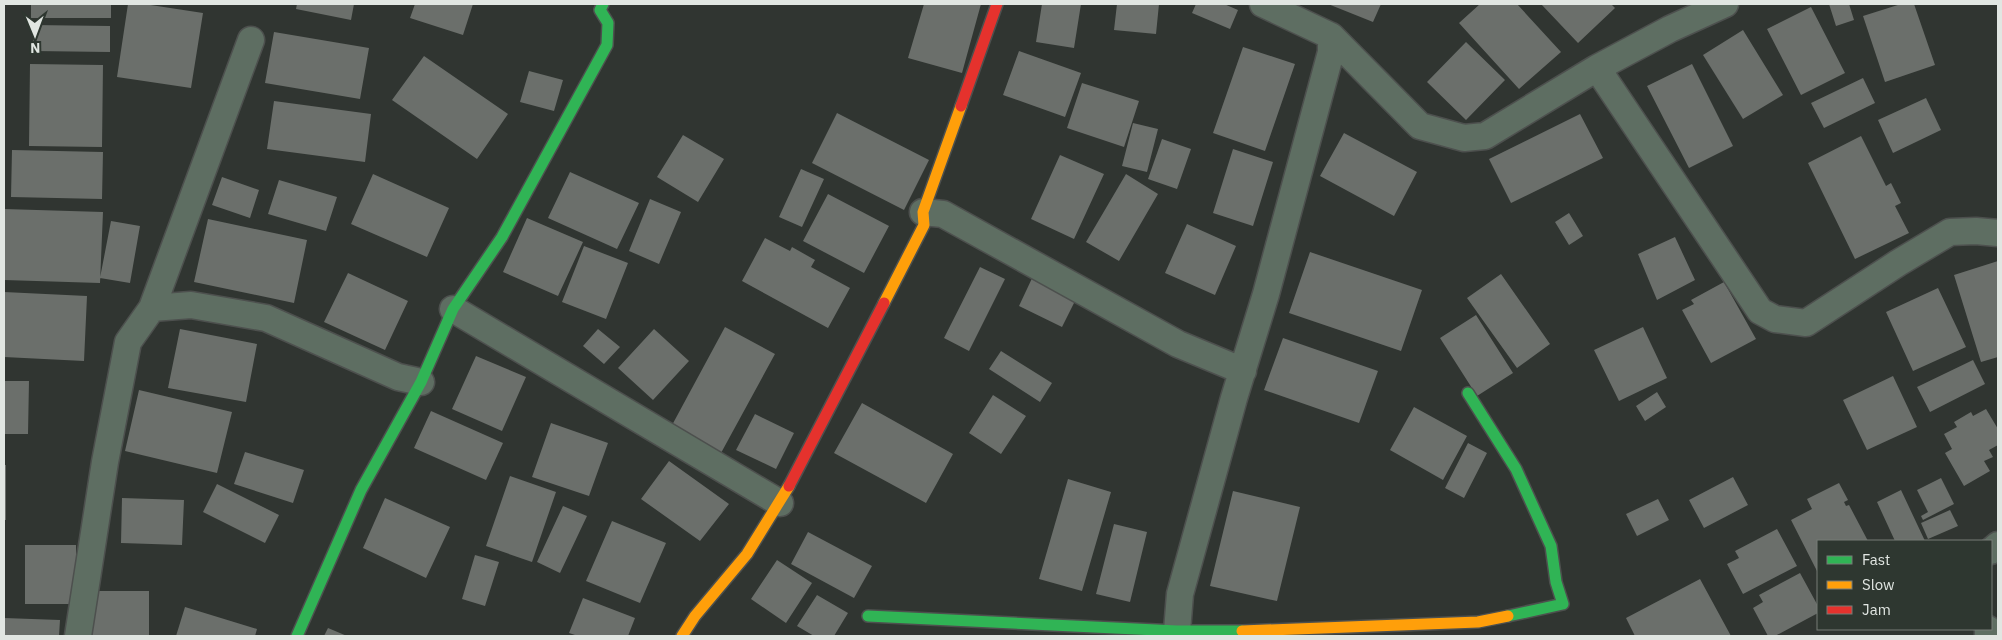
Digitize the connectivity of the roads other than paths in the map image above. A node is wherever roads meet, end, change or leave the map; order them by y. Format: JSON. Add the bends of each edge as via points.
{"nodes":[{"id":1,"x":603,"y":4,"type":"edge"},
{"id":2,"x":997,"y":4,"type":"edge"},
{"id":3,"x":1263,"y":4,"type":"edge"},
{"id":4,"x":1726,"y":4,"type":"edge"},
{"id":5,"x":1331,"y":36,"type":"junction"},
{"id":6,"x":251,"y":40,"type":"dead end"},
{"id":7,"x":1597,"y":68,"type":"junction"},
{"id":8,"x":923,"y":212,"type":"junction"},
{"id":9,"x":1998,"y":233,"type":"edge"},
{"id":10,"x":152,"y":308,"type":"junction"},
{"id":11,"x":453,"y":309,"type":"junction"},
{"id":12,"x":1243,"y":371,"type":"junction"},
{"id":13,"x":421,"y":382,"type":"junction"},
{"id":14,"x":1468,"y":393,"type":"dead end"},
{"id":15,"x":780,"y":503,"type":"junction"},
{"id":16,"x":868,"y":616,"type":"dead end"},
{"id":17,"x":1177,"y":631,"type":"junction"},
{"id":18,"x":1262,"y":634,"type":"edge"},
{"id":19,"x":78,"y":636,"type":"edge"},
{"id":20,"x":297,"y":636,"type":"edge"},
{"id":21,"x":682,"y":636,"type":"edge"}],
"edges":[{"from":1,"to":11,"type":"street","via":[[600,10],[608,22],[607,45],[502,237]]},
{"from":2,"to":8,"type":"street"},
{"from":3,"to":5,"type":"street"},
{"from":4,"to":7,"type":"street"},
{"from":5,"to":7,"type":"street","via":[[1420,126],[1464,138],[1485,136]]},
{"from":5,"to":12,"type":"street","via":[[1331,52]]},
{"from":6,"to":10,"type":"street"},
{"from":7,"to":9,"type":"street","via":[[1760,311],[1775,319],[1806,323],[1950,232]]},
{"from":8,"to":12,"type":"street","via":[[942,214],[1178,344]]},
{"from":8,"to":15,"type":"street","via":[[924,225]]},
{"from":10,"to":13,"type":"street","via":[[191,305],[266,318],[398,377]]},
{"from":10,"to":19,"type":"street","via":[[128,342]]},
{"from":11,"to":13,"type":"street"},
{"from":11,"to":15,"type":"street"},
{"from":12,"to":17,"type":"street","via":[[1180,594]]},
{"from":13,"to":20,"type":"street","via":[[361,490]]},
{"from":14,"to":18,"type":"street","via":[[1516,469],[1551,546],[1563,604],[1478,622]]},
{"from":15,"to":21,"type":"street","via":[[747,554]]},
{"from":16,"to":17,"type":"street"},
{"from":17,"to":18,"type":"street"}]}
